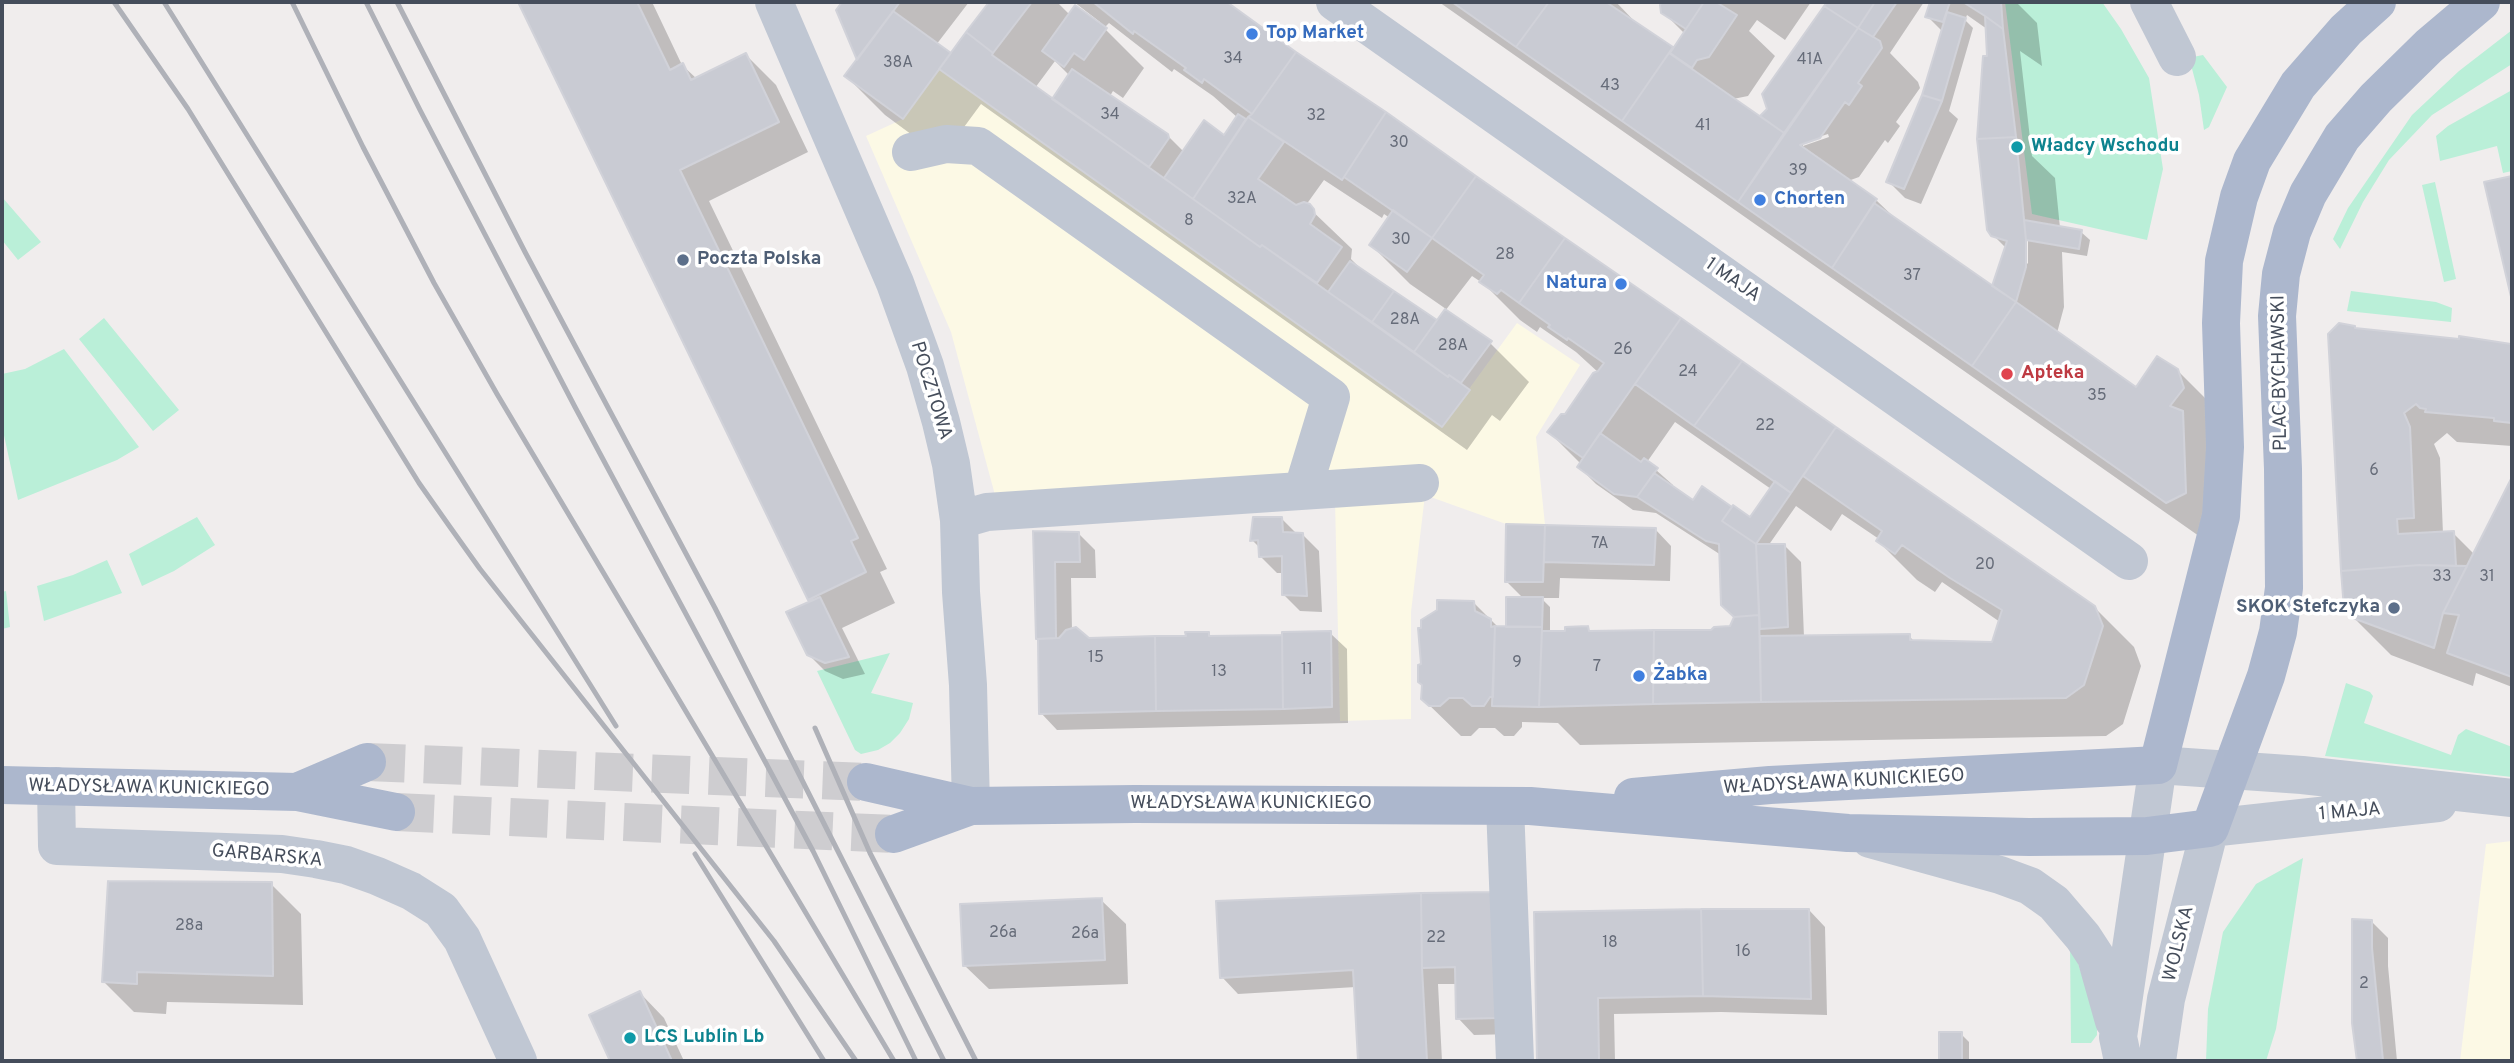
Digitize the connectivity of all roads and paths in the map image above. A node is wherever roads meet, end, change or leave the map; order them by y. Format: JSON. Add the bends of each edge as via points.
{"nodes":[{"id":1,"x":774,"y":2,"type":"edge"},
{"id":2,"x":1335,"y":2,"type":"edge"},
{"id":3,"x":2149,"y":2,"type":"edge"},
{"id":4,"x":2376,"y":2,"type":"edge"},
{"id":5,"x":2481,"y":2,"type":"edge"},
{"id":6,"x":2176,"y":57,"type":"dead end"},
{"id":7,"x":911,"y":152,"type":"dead end"},
{"id":8,"x":1420,"y":483,"type":"dead end"},
{"id":9,"x":1303,"y":489,"type":"junction"},
{"id":10,"x":960,"y":520,"type":"junction"},
{"id":11,"x":2129,"y":561,"type":"dead end"},
{"id":12,"x":367,"y":762,"type":"tunnel mouth"},
{"id":13,"x":2158,"y":765,"type":"junction"},
{"id":14,"x":2233,"y":769,"type":"junction"},
{"id":15,"x":866,"y":782,"type":"tunnel mouth"},
{"id":16,"x":2,"y":785,"type":"edge"},
{"id":17,"x":56,"y":786,"type":"junction"},
{"id":18,"x":297,"y":792,"type":"junction"},
{"id":19,"x":2501,"y":797,"type":"edge"},
{"id":20,"x":971,"y":806,"type":"junction"},
{"id":21,"x":1517,"y":806,"type":"junction"},
{"id":22,"x":396,"y":812,"type":"tunnel mouth"},
{"id":23,"x":2210,"y":828,"type":"junction"},
{"id":24,"x":1848,"y":833,"type":"junction"},
{"id":25,"x":894,"y":834,"type":"tunnel mouth"},
{"id":26,"x":2147,"y":836,"type":"junction"},
{"id":27,"x":2121,"y":1049,"type":"edge"},
{"id":28,"x":519,"y":1061,"type":"edge"},
{"id":29,"x":1515,"y":1061,"type":"edge"},
{"id":30,"x":2157,"y":1061,"type":"edge"}],
"edges":[{"from":1,"to":10,"type":"street","name":"POCZTOWA","via":[[895,283],[925,366],[951,464]]},
{"from":2,"to":11,"type":"street","name":"1 MAJA"},
{"from":3,"to":6,"type":"street"},
{"from":4,"to":13,"type":"main road","via":[[2298,85],[2252,161],[2239,197],[2224,261],[2221,516]]},
{"from":5,"to":14,"type":"main road","name":"PLAC BYCHAWSKI","via":[[2420,55],[2342,136],[2318,174],[2292,232],[2277,316],[2284,588],[2266,676]]},
{"from":7,"to":9,"type":"street","via":[[946,144],[978,146],[1331,397]]},
{"from":8,"to":9,"type":"street"},
{"from":9,"to":10,"type":"street","via":[[987,512]]},
{"from":10,"to":20,"type":"street","name":"POCZTOWA"},
{"from":12,"to":18,"type":"main road","name":"WŁADYSŁAWA KUNICKIEGO"},
{"from":13,"to":14,"type":"street"},
{"from":13,"to":21,"type":"main road","name":"WŁADYSŁAWA KUNICKIEGO","via":[[1770,785]]},
{"from":13,"to":26,"type":"street"},
{"from":14,"to":19,"type":"street","name":"1 MAJA"},
{"from":14,"to":23,"type":"main road","name":"PLAC BYCHAWSKI"},
{"from":15,"to":20,"type":"main road","name":"WŁADYSŁAWA KUNICKIEGO"},
{"from":16,"to":17,"type":"main road","name":"WŁADYSŁAWA KUNICKIEGO"},
{"from":17,"to":18,"type":"main road","name":"WŁADYSŁAWA KUNICKIEGO"},
{"from":17,"to":28,"type":"street","name":"GARBARSKA","via":[[57,846],[282,854],[366,872],[411,891],[441,910],[462,939]]},
{"from":18,"to":22,"type":"main road","name":"WŁADYSŁAWA KUNICKIEGO"},
{"from":19,"to":23,"type":"street","name":"1 MAJA"},
{"from":20,"to":21,"type":"main road","name":"WŁADYSŁAWA KUNICKIEGO"},
{"from":20,"to":25,"type":"main road","name":"WŁADYSŁAWA KUNICKIEGO"},
{"from":21,"to":24,"type":"main road","name":"WŁADYSŁAWA KUNICKIEGO"},
{"from":21,"to":29,"type":"street"},
{"from":23,"to":26,"type":"main road"},
{"from":23,"to":30,"type":"street","name":"WOLSKA","via":[[2166,999]]},
{"from":24,"to":26,"type":"main road","name":"WŁADYSŁAWA KUNICKIEGO"},
{"from":24,"to":27,"type":"street","name":"WŁADYSŁAWA KUNICKIEGO","via":[[2000,875],[2030,886],[2054,902],[2096,957]]},
{"from":26,"to":27,"type":"street"}]}
